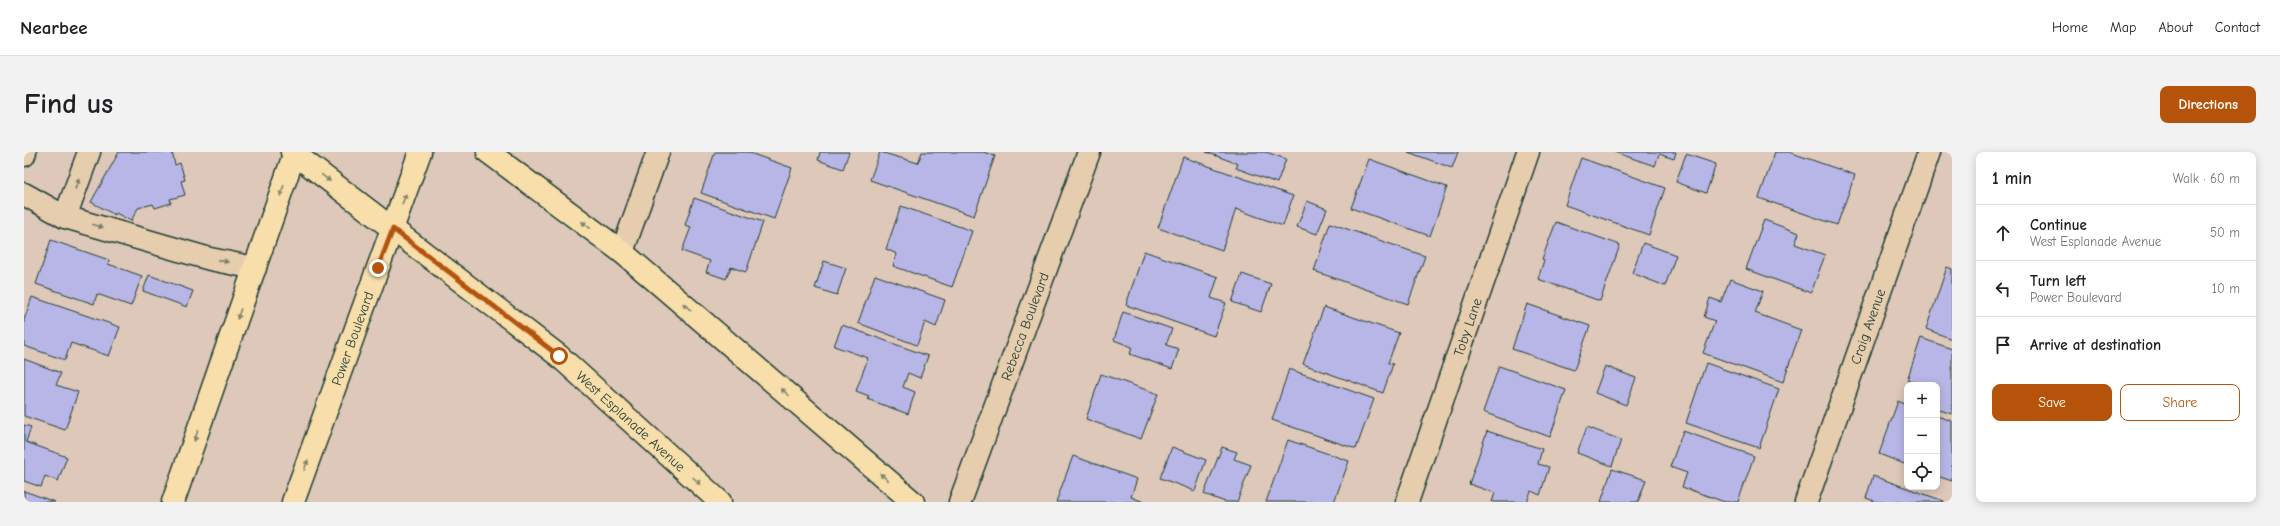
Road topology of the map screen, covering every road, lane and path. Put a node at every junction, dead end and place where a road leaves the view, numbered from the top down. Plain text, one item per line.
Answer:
1 (25, 152) edge
2 (89, 152) edge
3 (295, 152) edge
4 (420, 152) edge
5 (488, 152) edge
6 (658, 152) edge
7 (1089, 152) edge
8 (1528, 152) edge
9 (1929, 152) edge
10 (24, 155) edge
11 (24, 194) edge
12 (65, 217) junction
13 (393, 229) junction
14 (622, 252) junction
15 (255, 268) junction
16 (173, 502) edge
17 (293, 502) edge
18 (720, 502) edge
19 (913, 502) edge
20 (960, 502) edge
21 (1407, 502) edge
22 (1806, 502) edge

1 - 10 street
12 -> 2 street
3 -> 13 main road, West Esplanade Avenue
3 -> 15 main road
13 -> 4 main road, Power Boulevard
14 -> 5 main road
6 - 14 street
7 - 20 street, Rebecca Boulevard
8 - 21 street, Toby Lane
9 - 22 street, Craig Avenue
11 - 12 street
12 -> 15 street
17 -> 13 main road, Power Boulevard
13 -> 18 main road, West Esplanade Avenue
19 -> 14 main road
15 -> 16 main road

